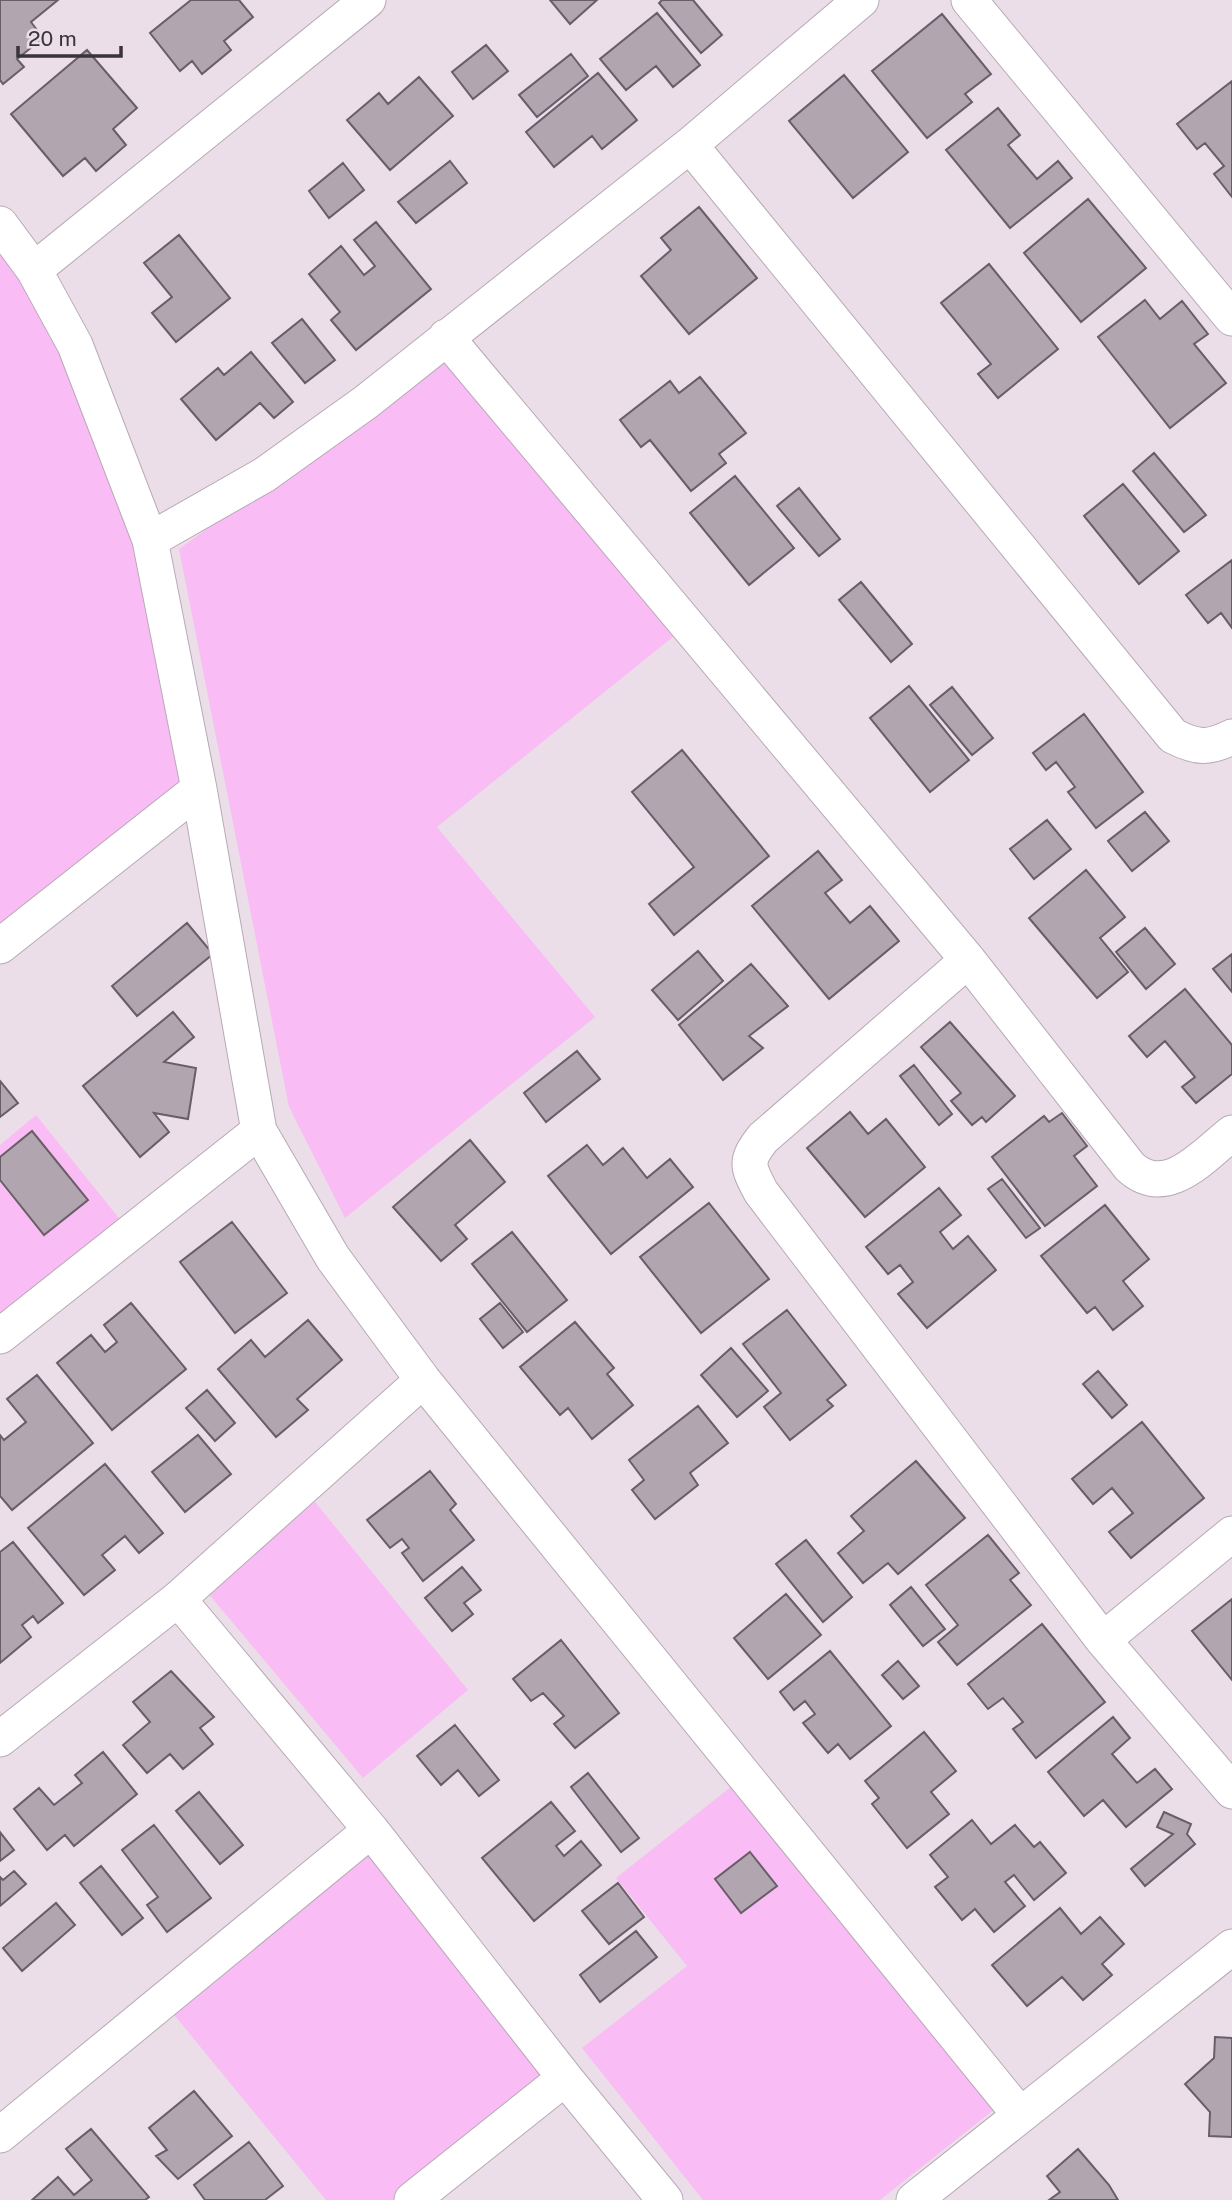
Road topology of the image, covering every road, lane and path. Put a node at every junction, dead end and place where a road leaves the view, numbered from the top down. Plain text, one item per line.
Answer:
1 (368, 0) edge
2 (861, 0) edge
3 (969, 0) edge
4 (690, 145) junction
5 (0, 225) edge
6 (34, 270) junction
7 (1232, 318) edge
8 (446, 337) junction
9 (150, 540) junction
10 (1232, 737) edge
11 (199, 789) junction
12 (0, 946) edge
13 (968, 960) junction
14 (260, 1131) junction
15 (1232, 1133) edge
16 (0, 1336) edge
17 (423, 1380) junction
18 (1232, 1534) edge
19 (178, 1599) junction
20 (1103, 1640) junction
21 (0, 1739) edge
22 (1232, 1791) edge
23 (371, 1830) junction
24 (1232, 1947) edge
25 (565, 2078) junction
26 (1020, 2115) junction
27 (0, 2135) edge
28 (412, 2200) edge
29 (665, 2200) edge
30 (914, 2200) edge

1 - 6 street
2 - 4 street
3 - 7 street
4 - 8 street
4 - 10 street
5 - 6 street
6 - 9 street
8 - 9 street
8 - 13 street
9 - 11 street
11 - 12 street
11 - 14 street
13 - 15 street
13 - 20 street
14 - 16 street
14 - 17 street
17 - 19 street
17 - 26 street
18 - 20 street
19 - 21 street
19 - 23 street
20 - 22 street
23 - 25 street
23 - 27 street
24 - 26 street
25 - 28 street
25 - 29 street
26 - 30 street

